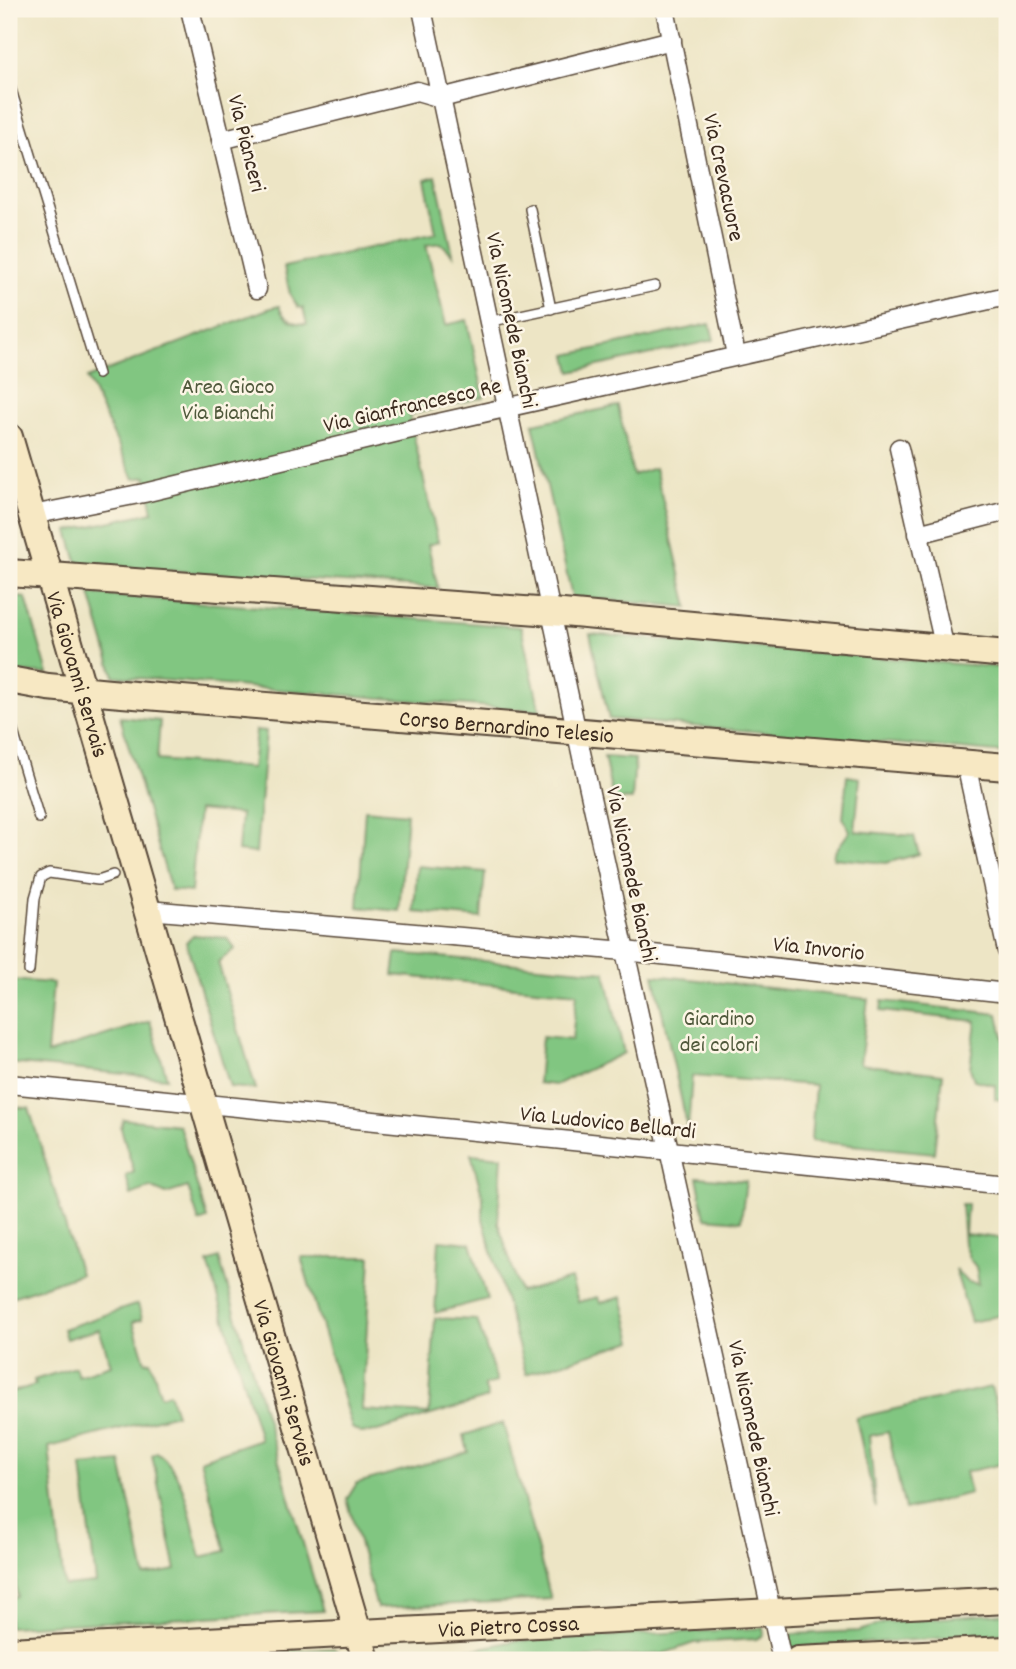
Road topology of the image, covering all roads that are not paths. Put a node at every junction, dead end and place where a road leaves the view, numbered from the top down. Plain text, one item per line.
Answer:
1 (190, 9) edge
2 (422, 9) edge
3 (665, 9) edge
4 (672, 40) junction
5 (9, 83) edge
6 (441, 98) junction
7 (221, 140) junction
8 (530, 209) dead end
9 (655, 286) dead end
10 (257, 289) dead end
11 (1007, 296) edge
12 (551, 309) junction
13 (488, 323) junction
14 (736, 355) junction
15 (98, 374) dead end
16 (507, 408) junction
17 (9, 437) edge
18 (899, 448) dead end
19 (1007, 511) edge
20 (32, 515) junction
21 (918, 534) junction
22 (9, 573) edge
23 (49, 576) junction
24 (552, 612) junction
25 (945, 649) junction
26 (1007, 654) edge
27 (9, 680) edge
28 (82, 690) junction
29 (9, 718) edge
30 (577, 732) junction
31 (966, 764) junction
32 (1007, 767) edge
33 (39, 818) dead end
34 (113, 875) dead end
35 (148, 910) junction
36 (625, 951) junction
37 (1007, 951) edge
38 (29, 971) dead end
39 (1007, 993) edge
40 (9, 1084) edge
41 (205, 1105) junction
42 (671, 1152) junction
43 (1007, 1185) edge
44 (1007, 1600) edge
45 (772, 1614) junction
46 (358, 1634) junction
47 (1007, 1650) edge
48 (9, 1651) edge
49 (366, 1660) edge
50 (782, 1660) edge
51 (798, 1660) edge

1 - 7 street, Via Pianceri
2 - 6 street, Via Nicomede Bianchi
3 - 4 street, Via Crevacuore
4 - 6 street
4 - 14 street, Via Crevacuore
5 - 15 lane
6 - 7 street
6 - 13 street, Via Nicomede Bianchi
7 - 10 street, Via Pianceri
8 - 12 lane
9 - 12 lane
11 - 14 street, Via Gianfrancesco Re
12 - 13 lane
13 - 16 street, Via Nicomede Bianchi
14 - 16 street, Via Gianfrancesco Re
16 - 20 street, Via Gianfrancesco Re
16 - 24 street, Via Nicomede Bianchi
17 - 20 street, Via Giovanni Servais
18 - 21 street
19 - 21 street
20 - 23 street, Via Giovanni Servais
21 - 25 street
22 - 23 street
23 - 24 street
23 - 28 street, Via Giovanni Servais
24 - 25 street
24 - 30 street, Via Nicomede Bianchi
25 - 26 street
27 - 28 street, Corso Bernardino Telesio
28 - 30 street, Corso Bernardino Telesio
28 - 35 street, Via Giovanni Servais
29 - 33 lane
30 - 31 street, Corso Bernardino Telesio
30 - 36 street, Via Nicomede Bianchi
31 - 32 street, Corso Bernardino Telesio
31 - 37 street
34 - 38 lane
35 - 36 street
35 - 41 street, Via Giovanni Servais
36 - 39 street, Via Invorio
36 - 42 street, Via Nicomede Bianchi
40 - 41 street
41 - 42 street, Via Ludovico Bellardi
41 - 46 street, Via Giovanni Servais
42 - 43 street, Via Ludovico Bellardi
42 - 45 street, Via Nicomede Bianchi
44 - 45 street, Via Pietro Cossa
45 - 46 street, Via Pietro Cossa
45 - 50 street, Via Nicomede Bianchi
46 - 48 street, Via Pietro Cossa
46 - 49 street, Via Giovanni Servais
47 - 51 street

